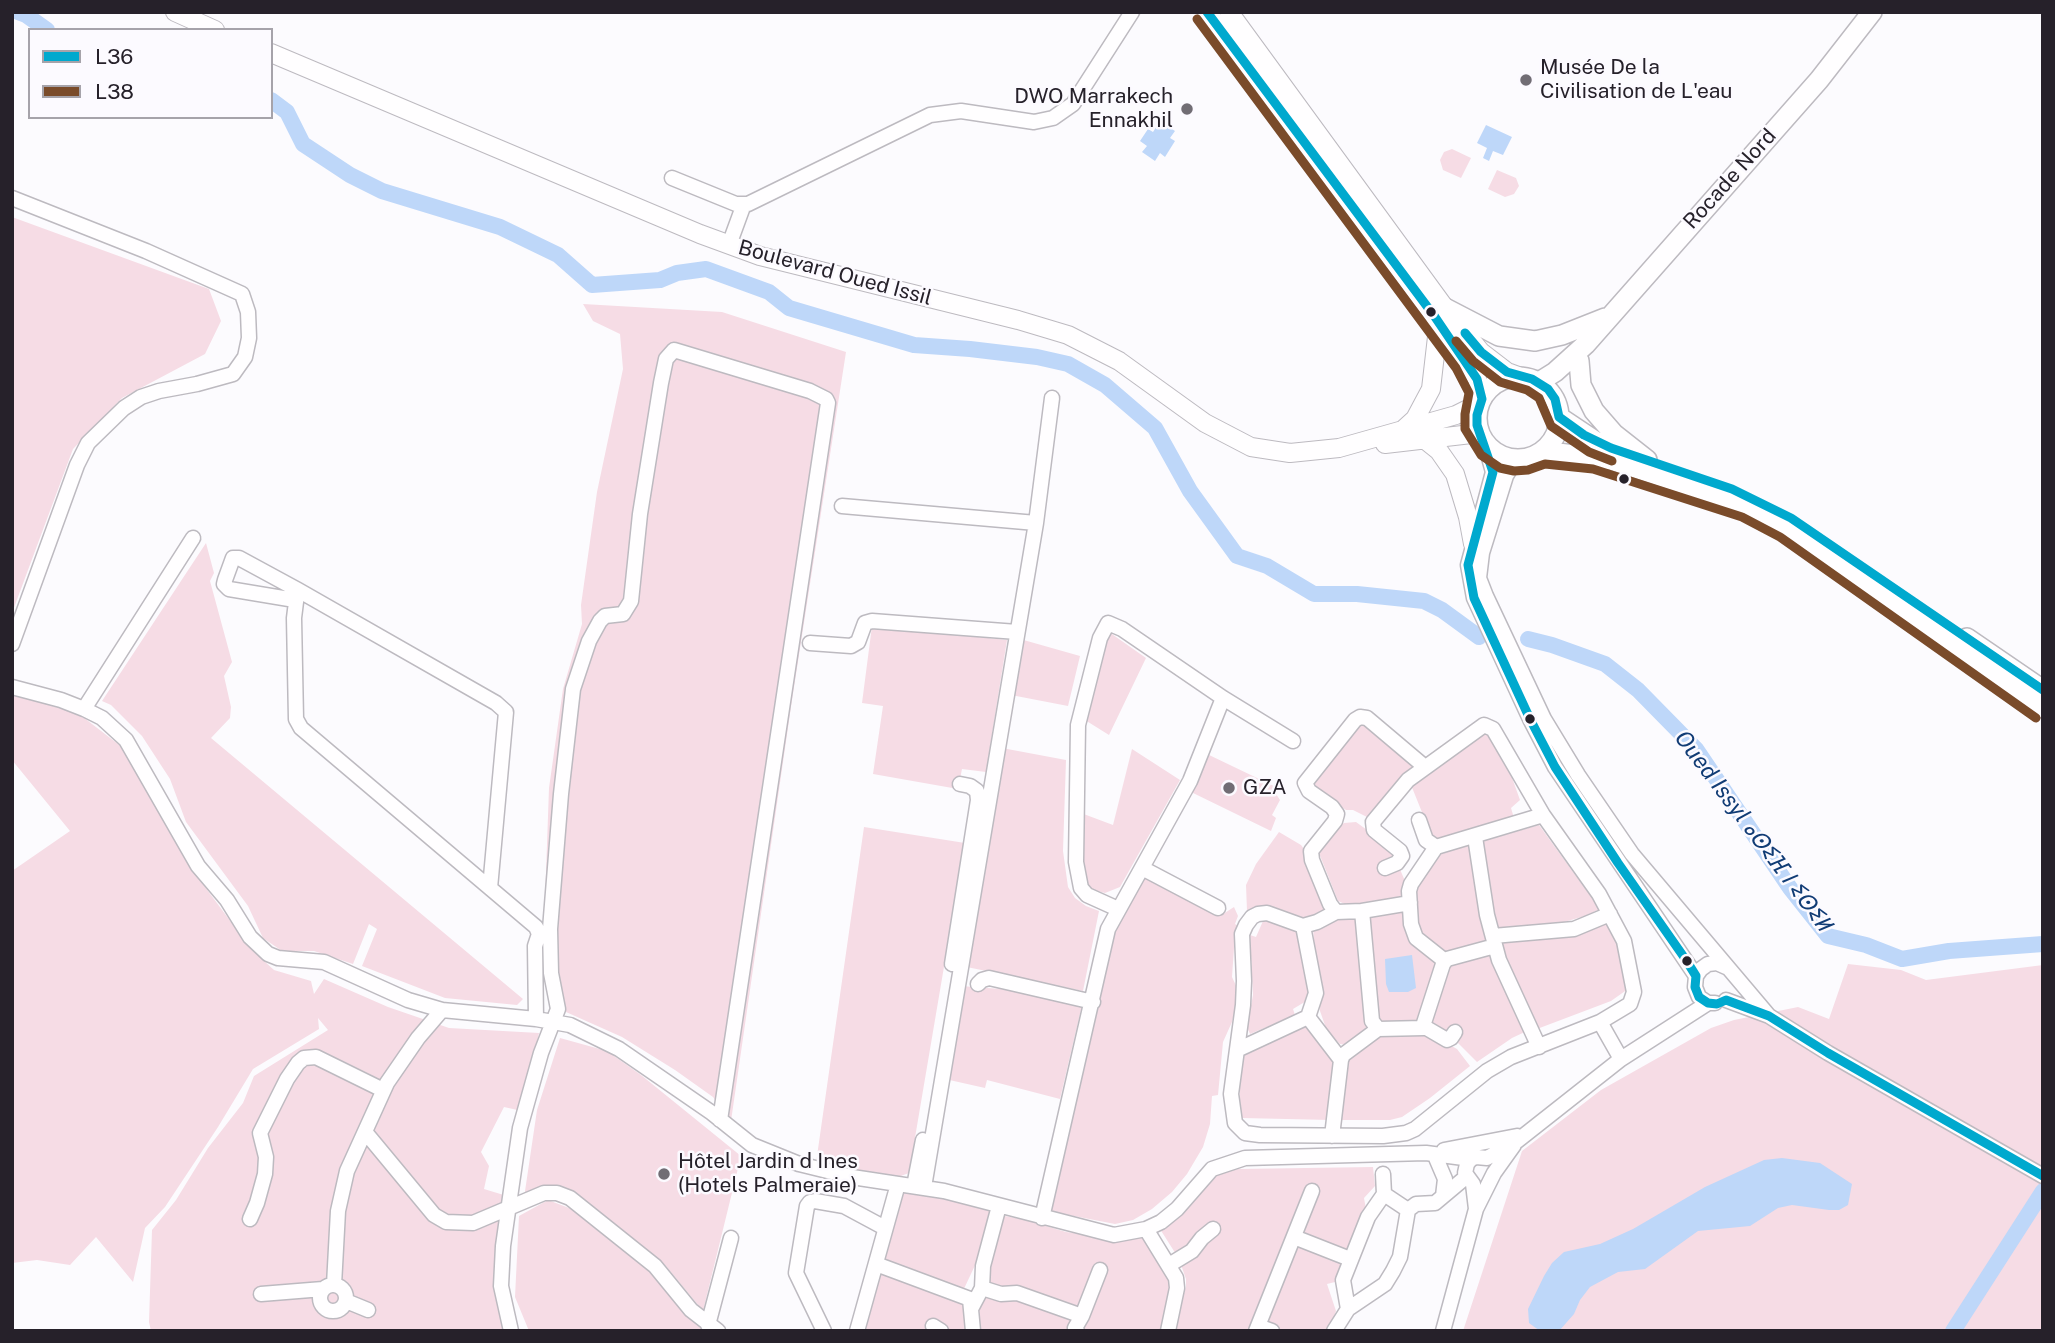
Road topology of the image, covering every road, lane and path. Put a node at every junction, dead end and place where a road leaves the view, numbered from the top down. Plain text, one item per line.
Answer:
1 (175, 12) edge
2 (1132, 12) edge
3 (1207, 12) edge
4 (1229, 12) edge
5 (1872, 12) edge
6 (211, 28) edge
7 (273, 54) edge
8 (672, 178) dead end
9 (12, 198) edge
10 (744, 205) junction
11 (729, 245) junction
12 (1440, 313) junction
13 (1609, 317) junction
14 (1582, 352) junction
15 (1518, 376) junction
16 (1539, 382) junction
17 (1052, 398) dead end
18 (1481, 401) junction
19 (1557, 408) junction
20 (1404, 429) junction
21 (1482, 437) junction
22 (1424, 439) junction
23 (1357, 444) junction
24 (1543, 451) junction
25 (1525, 458) junction
26 (1647, 460) junction
27 (842, 506) dead end
28 (1036, 523) junction
29 (193, 538) dead end
30 (1472, 544) junction
31 (1480, 597) junction
32 (1017, 632) junction
33 (810, 643) dead end
34 (12, 644) edge
35 (12, 687) edge
36 (2043, 690) edge
37 (1223, 698) junction
38 (2043, 708) edge
39 (84, 709) junction
40 (1293, 741) dead end
41 (1425, 767) junction
42 (960, 784) dead end
43 (1543, 815) junction
44 (1419, 820) dead end
45 (1475, 837) junction
46 (1436, 848) junction
47 (1142, 868) junction
48 (1385, 868) dead end
49 (490, 888) junction
50 (1410, 902) junction
51 (1218, 908) dead end
52 (1118, 909) junction
53 (1336, 912) junction
54 (1362, 912) junction
55 (1610, 914) junction
56 (1303, 926) junction
57 (1494, 941) junction
58 (1445, 961) junction
59 (1730, 972) junction
60 (1695, 982) junction
61 (978, 984) dead end
62 (1726, 1000) junction
63 (1093, 1002) junction
64 (1708, 1003) junction
65 (442, 1010) junction
66 (1769, 1016) junction
67 (1308, 1017) junction
68 (536, 1019) junction
69 (554, 1022) junction
70 (1600, 1022) junction
71 (1677, 1024) junction
72 (1424, 1028) junction
73 (1378, 1029) junction
74 (1455, 1032) dead end
75 (1539, 1046) junction
76 (1237, 1050) junction
77 (1622, 1059) junction
78 (1341, 1060) junction
79 (383, 1090) junction
80 (720, 1120) junction
81 (1240, 1130) junction
82 (366, 1133) junction
83 (1332, 1136) junction
84 (1522, 1137) junction
85 (1431, 1156) junction
86 (1245, 1158) junction
87 (1487, 1158) junction
88 (1469, 1172) junction
89 (1383, 1174) dead end
90 (2043, 1176) edge
91 (1492, 1178) junction
92 (898, 1184) junction
93 (919, 1186) junction
94 (1312, 1191) dead end
95 (1384, 1195) junction
96 (1443, 1196) junction
97 (508, 1206) junction
98 (999, 1206) junction
99 (1476, 1209) junction
100 (1408, 1210) junction
101 (1042, 1218) junction
102 (250, 1219) dead end
103 (885, 1227) junction
104 (1213, 1228) dead end
105 (1146, 1229) junction
106 (1294, 1237) junction
107 (731, 1238) dead end
108 (1350, 1259) junction
109 (876, 1264) junction
110 (1169, 1265) junction
111 (983, 1266) junction
112 (1100, 1270) dead end
113 (329, 1287) junction
114 (982, 1288) junction
115 (261, 1294) dead end
116 (346, 1301) junction
117 (971, 1303) junction
118 (1348, 1309) junction
119 (368, 1310) dead end
120 (1076, 1326) edge
121 (713, 1328) edge
122 (856, 1329) edge
123 (1262, 1329) edge
124 (511, 1331) edge
125 (824, 1331) edge
126 (973, 1331) edge
127 (1168, 1331) edge
128 (1335, 1331) edge
129 (1443, 1331) edge

1 - 6 main road
2 - 10 street
3 - 12 main road
4 - 12 main road
5 - 13 highway, Rocade Nord
7 - 11 main road, Boulevard Oued Issil
8 - 10 street
9 - 34 street
10 - 11 street
11 - 23 main road, Boulevard Oued Issil
12 - 13 highway
12 - 15 main road
12 - 18 main road
12 - 20 main road
13 - 14 highway, Rocade Nord
14 - 16 highway
14 - 19 highway
14 - 26 highway
15 - 16 highway
15 - 18 highway
16 - 19 highway
17 - 28 street
18 - 20 main road, Boulevard Oued Issil
18 - 21 highway
19 - 24 highway
19 - 26 highway
20 - 23 main road, Boulevard Oued Issil
21 - 22 main road, Boulevard Oued Issil
21 - 25 highway
21 - 30 street
22 - 23 main road, Boulevard Oued Issil
22 - 30 main road
24 - 25 highway
24 - 38 highway
25 - 31 street
26 - 36 highway
27 - 28 street
28 - 32 street
29 - 39 street
30 - 31 street
31 - 59 street
31 - 60 street
32 - 33 street
32 - 93 street
35 - 39 street
37 - 40 street
37 - 47 street
37 - 52 street
39 - 65 street
41 - 43 street
41 - 48 street
41 - 53 street
42 - 93 street
43 - 45 street
43 - 55 street
44 - 46 street
45 - 46 street
45 - 57 street
46 - 50 street
47 - 51 street
47 - 52 street
49 - 49 street
49 - 68 street
50 - 54 street
50 - 58 street
52 - 63 street
53 - 54 street
53 - 56 street
54 - 73 street
55 - 57 street
55 - 70 street
56 - 67 street
56 - 76 street
57 - 58 street
57 - 75 street
58 - 72 street
59 - 60 street
59 - 62 street
59 - 66 street
60 - 64 street
60 - 71 street
61 - 63 street
62 - 64 street
62 - 66 street
63 - 101 street
64 - 71 street
65 - 68 street
65 - 79 street
66 - 90 street
67 - 76 street
67 - 78 street
68 - 69 street
69 - 80 street
69 - 80 street
69 - 97 street
70 - 75 street
70 - 77 street
71 - 77 street
72 - 73 street
72 - 74 street
73 - 78 street
75 - 83 street
76 - 81 street
77 - 84 street
78 - 83 street
79 - 82 street
79 - 102 street
80 - 92 street
81 - 83 street
81 - 86 street
82 - 97 street
82 - 113 street
84 - 85 street
84 - 87 street
84 - 91 street
85 - 86 street
85 - 88 street
85 - 96 street
86 - 105 street
87 - 88 street
87 - 91 street
88 - 91 street
88 - 96 street
88 - 99 street
89 - 95 street
91 - 99 street
92 - 93 street
92 - 103 street
93 - 98 street
94 - 106 street
95 - 100 street
95 - 108 street
96 - 100 street
97 - 121 street
97 - 124 street
98 - 101 street
98 - 111 street
99 - 129 street
100 - 118 street
101 - 105 street
103 - 109 street
103 - 125 street
104 - 110 street
105 - 110 street
106 - 108 street
106 - 123 street
107 - 121 street
108 - 118 street
109 - 117 street
109 - 122 street
110 - 127 street
111 - 114 street
111 - 117 street
112 - 120 street
113 - 115 street
113 - 116 street
113 - 116 street
114 - 117 street
114 - 120 street
116 - 119 street
117 - 126 street
118 - 128 street

